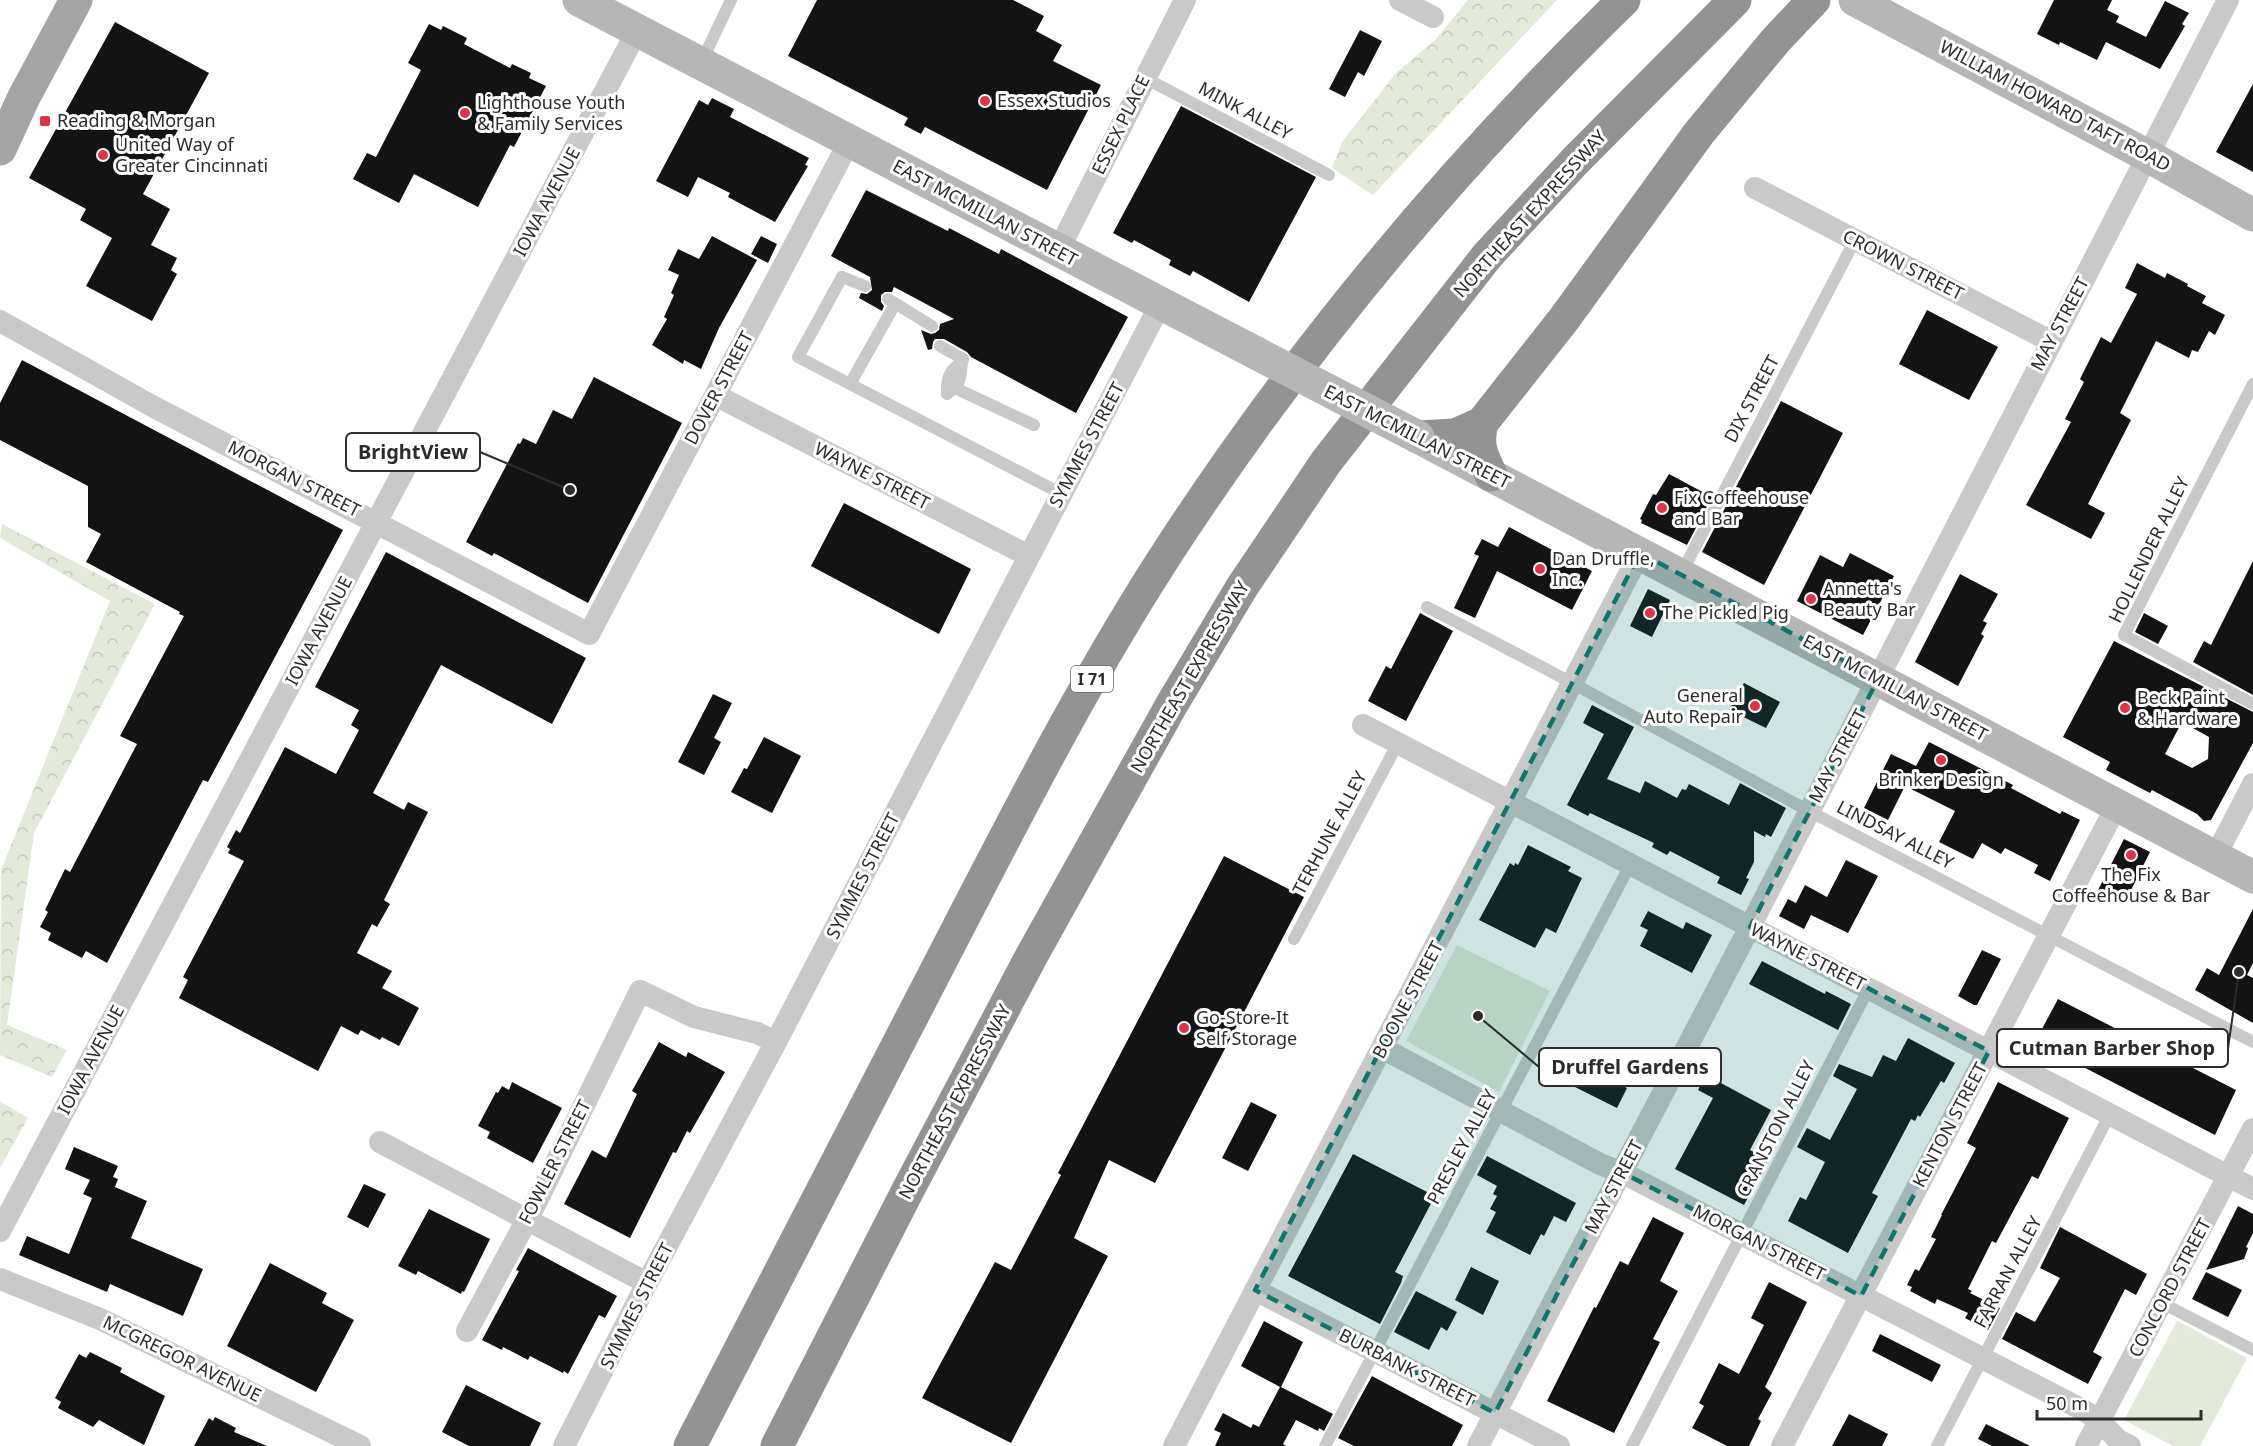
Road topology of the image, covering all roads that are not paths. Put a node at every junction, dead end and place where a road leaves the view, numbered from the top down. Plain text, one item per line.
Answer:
1 (76, 0) edge
2 (579, 0) edge
3 (731, 0) edge
4 (1185, 0) edge
5 (1400, 0) edge
6 (1624, 0) edge
7 (1735, 0) edge
8 (1814, 0) edge
9 (1855, 0) edge
10 (2227, 0) edge
11 (1433, 17) dead end
12 (637, 31) junction
13 (701, 64) junction
14 (1144, 78) junction
15 (849, 142) junction
16 (0, 149) edge
17 (2148, 156) junction
18 (1329, 175) dead end
19 (1755, 188) dead end
20 (2253, 215) edge
21 (1855, 240) junction
22 (1058, 251) junction
23 (865, 286) dead end
24 (1160, 305) junction
25 (0, 321) edge
26 (932, 326) dead end
27 (2050, 341) junction
28 (940, 346) dead end
29 (850, 384) junction
30 (2253, 384) edge
31 (715, 395) junction
32 (1482, 423) junction
33 (1034, 425) dead end
34 (1418, 437) junction
35 (1491, 475) junction
36 (1062, 494) junction
37 (377, 522) junction
38 (1640, 553) junction
39 (1029, 556) junction
40 (1681, 574) junction
41 (1426, 607) dead end
42 (589, 634) joint
43 (1878, 679) junction
44 (1572, 683) junction
45 (2253, 704) edge
46 (1363, 725) dead end
47 (1398, 743) junction
48 (2253, 784) edge
49 (1510, 802) junction
50 (2117, 805) junction
51 (1809, 811) junction
52 (2214, 856) junction
53 (1630, 865) junction
54 (2253, 877) edge
55 (1750, 927) junction
56 (2049, 935) junction
57 (1294, 939) dead end
58 (1869, 988) junction
59 (776, 1042) junction
60 (2253, 1042) edge
61 (1382, 1048) junction
62 (1989, 1051) junction
63 (1501, 1112) junction
64 (2110, 1114) junction
65 (2253, 1129) edge
66 (380, 1142) dead end
67 (1621, 1172) junction
68 (2229, 1176) junction
69 (2253, 1189) edge
70 (526, 1220) junction
71 (0, 1231) edge
72 (1742, 1235) junction
73 (0, 1279) edge
74 (647, 1283) junction
75 (1255, 1290) junction
76 (1860, 1296) junction
77 (2162, 1304) junction
78 (467, 1331) dead end
79 (2253, 1350) edge
80 (1375, 1351) junction
81 (1982, 1359) junction
82 (1495, 1413) junction
83 (2099, 1420) junction
84 (360, 1446) edge
85 (564, 1446) edge
86 (690, 1446) edge
87 (777, 1446) edge
88 (1174, 1446) edge
89 (1325, 1446) edge
90 (1478, 1446) edge
91 (1559, 1446) edge
92 (1632, 1446) edge
93 (1782, 1446) edge
94 (1937, 1446) edge
95 (2086, 1446) edge
96 (2130, 1446) edge

1 - 16 main road
2 - 12 main road, EAST MCMILLAN STREET
3 - 13 lane
4 - 14 street, ESSEX PLACE
5 - 11 street
6 - 86 highway, I 71
7 - 87 highway, NORTHEAST EXPRESSWAY
8 - 32 highway
9 - 17 main road, WILLIAM HOWARD TAFT ROAD
10 - 17 street, MAY STREET
12 - 13 main road, EAST MCMILLAN STREET
12 - 37 street, IOWA AVENUE
13 - 15 main road, EAST MCMILLAN STREET
14 - 18 lane, MINK ALLEY
14 - 22 street, ESSEX PLACE
15 - 22 main road, EAST MCMILLAN STREET
15 - 31 street, DOVER STREET
17 - 20 main road, WILLIAM HOWARD TAFT ROAD
17 - 27 street, MAY STREET
19 - 21 street, CROWN STREET
21 - 27 street, CROWN STREET
21 - 40 lane, DIX STREET
22 - 24 main road, EAST MCMILLAN STREET
23 - 29 lane
24 - 34 main road, EAST MCMILLAN STREET, bridge
24 - 36 street, SYMMES STREET
25 - 37 street, MORGAN STREET
26 - 29 lane
27 - 43 street, MAY STREET
28 - 33 lane
29 - 36 lane
30 - 45 lane, HOLLENDER ALLEY
31 - 39 street, WAYNE STREET
31 - 42 street, DOVER STREET
32 - 34 highway
32 - 35 highway
34 - 35 main road, EAST MCMILLAN STREET
35 - 38 main road, EAST MCMILLAN STREET
36 - 39 street, SYMMES STREET
37 - 42 street, MORGAN STREET
37 - 71 street, IOWA AVENUE
38 - 40 main road, EAST MCMILLAN STREET
38 - 44 street, BOONE STREET
39 - 59 street, SYMMES STREET
40 - 43 main road, EAST MCMILLAN STREET
41 - 44 lane, LINDSAY ALLEY
43 - 50 main road, EAST MCMILLAN STREET
43 - 51 street, MAY STREET
44 - 49 street, BOONE STREET
44 - 51 lane, LINDSAY ALLEY
46 - 47 street, WAYNE STREET
47 - 49 street, WAYNE STREET
47 - 57 lane, TERHUNE ALLEY
48 - 52 street
49 - 53 street, WAYNE STREET
49 - 61 street, BOONE STREET
50 - 52 main road, EAST MCMILLAN STREET
50 - 56 street, KENTON STREET
51 - 55 street, MAY STREET
51 - 56 lane, LINDSAY ALLEY
52 - 54 main road, EAST MCMILLAN STREET
53 - 55 street, WAYNE STREET
53 - 63 lane, PRESLEY ALLEY
55 - 58 street, WAYNE STREET
55 - 67 street, MAY STREET
56 - 60 lane, LINDSAY ALLEY
56 - 62 street, KENTON STREET
58 - 62 street, WAYNE STREET
58 - 72 lane, CRANSTON ALLEY
59 - 70 street, FOWLER STREET
59 - 74 street, SYMMES STREET
61 - 63 street, MORGAN STREET
61 - 75 street, BOONE STREET
62 - 64 street, WAYNE STREET
62 - 76 street, KENTON STREET
63 - 67 street, MORGAN STREET
63 - 80 lane, PRESLEY ALLEY
64 - 68 street, WAYNE STREET
64 - 81 lane, FARRAN ALLEY
65 - 68 street, CONCORD STREET
66 - 70 street
67 - 72 street, MORGAN STREET
67 - 82 street, MAY STREET
68 - 69 street, WAYNE STREET
68 - 77 street, CONCORD STREET
70 - 74 street
70 - 78 street, FOWLER STREET
72 - 76 street, MORGAN STREET
72 - 92 lane, CRANSTON ALLEY
73 - 84 street, MCGREGOR AVENUE
74 - 85 street, SYMMES STREET
75 - 80 street, BURBANK STREET
75 - 88 street, BOONE STREET
76 - 81 street, MORGAN STREET
76 - 93 street, KENTON STREET
77 - 79 lane
77 - 83 street, CONCORD STREET
80 - 82 street, BURBANK STREET
80 - 89 lane, PRESLEY ALLEY
81 - 83 street, MORGAN STREET
81 - 94 lane, FARRAN ALLEY
82 - 90 street, MAY STREET
82 - 91 street, BURBANK STREET
83 - 95 street, CONCORD STREET
83 - 96 street, MORGAN STREET

